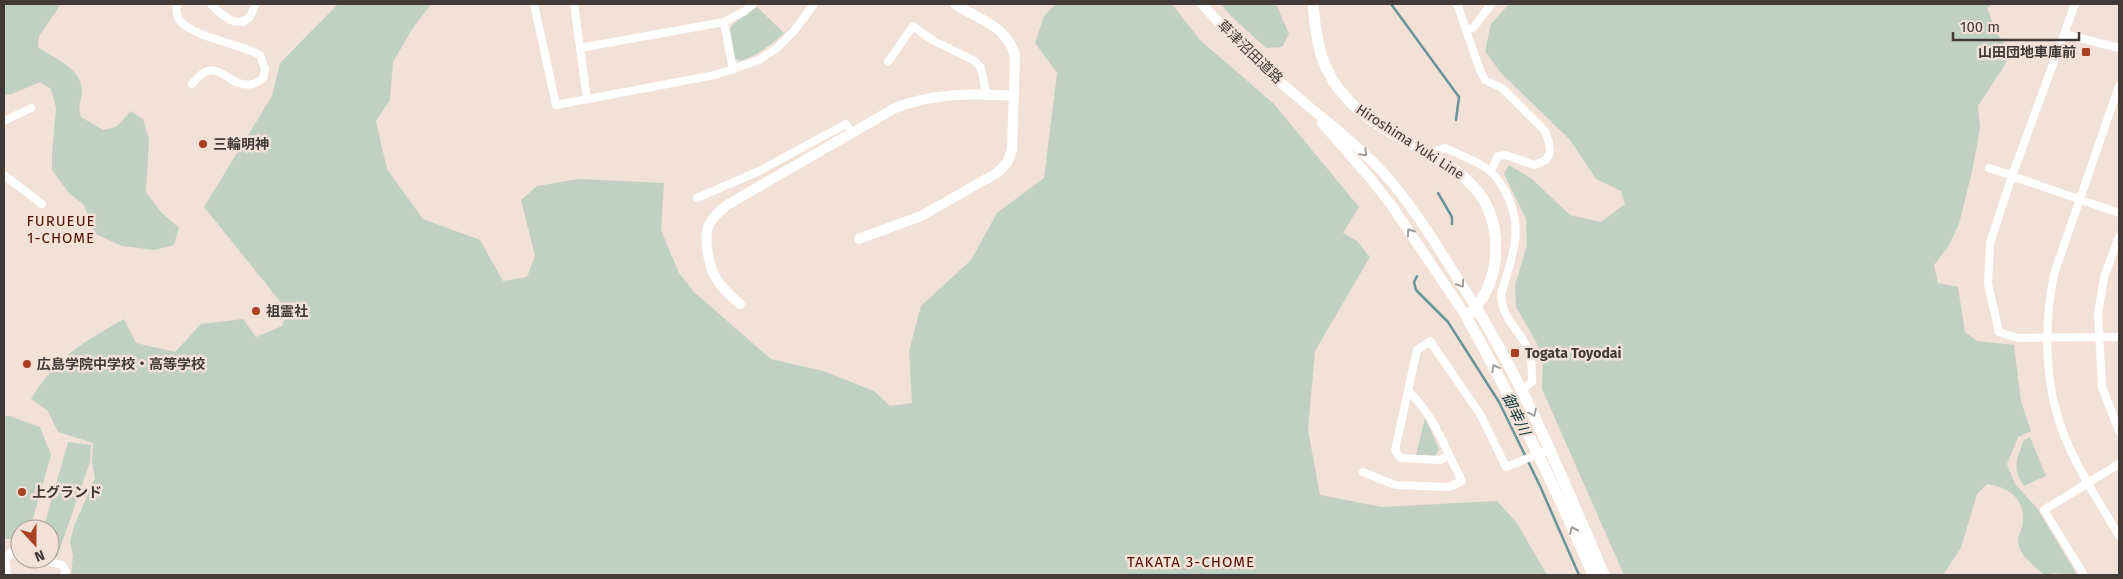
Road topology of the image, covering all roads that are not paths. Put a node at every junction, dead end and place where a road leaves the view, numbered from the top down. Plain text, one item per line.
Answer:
1 (177, 4) edge
2 (211, 4) edge
3 (255, 4) edge
4 (534, 4) edge
5 (574, 4) edge
6 (753, 4) edge
7 (814, 4) edge
8 (954, 4) edge
9 (1202, 4) edge
10 (1313, 4) edge
11 (1457, 4) edge
12 (1491, 4) edge
13 (2075, 4) edge
14 (724, 22) junction
15 (1466, 31) junction
16 (2064, 34) junction
17 (580, 48) junction
18 (2119, 48) edge
19 (888, 62) dead end
20 (733, 70) junction
21 (192, 84) dead end
22 (2119, 86) edge
23 (985, 95) junction
24 (1014, 96) junction
25 (587, 99) junction
26 (1300, 100) junction
27 (31, 108) dead end
28 (4, 121) edge
29 (852, 133) junction
30 (1434, 156) junction
31 (1989, 168) dead end
32 (1490, 171) junction
33 (4, 176) edge
34 (2012, 176) junction
35 (697, 198) dead end
36 (2079, 198) junction
37 (42, 204) dead end
38 (2119, 213) edge
39 (2119, 236) edge
40 (859, 239) dead end
41 (740, 304) dead end
42 (1477, 309) junction
43 (1466, 316) junction
44 (2098, 337) junction
45 (2119, 337) edge
46 (2048, 339) junction
47 (1522, 390) junction
48 (1408, 391) junction
49 (2119, 431) edge
50 (1551, 449) junction
51 (1539, 454) junction
52 (1449, 456) junction
53 (2119, 464) edge
54 (1363, 472) dead end
55 (2088, 483) junction
56 (2119, 536) edge
57 (10, 553) edge
58 (60, 565) edge
59 (7, 575) edge
60 (64, 575) edge
61 (1593, 575) edge
62 (1604, 575) edge
63 (2084, 575) edge

1 - 21 street
2 - 3 street
4 - 25 street
5 - 17 street
6 - 14 street
7 - 20 street
8 - 24 street
9 - 26 street, 草津沼田道路
10 - 30 main road, Hiroshima Yuki Line
11 - 15 street
12 - 15 street
13 - 16 street
14 - 17 street
14 - 20 street
15 - 32 street
16 - 18 street
16 - 34 street
17 - 25 street
19 - 23 street
20 - 25 street
22 - 36 street
23 - 24 street
23 - 29 street
24 - 40 street
26 -> 42 street
43 -> 26 street
27 - 28 street
29 - 35 street
29 - 41 street
30 - 32 street
30 - 42 main road, Hiroshima Yuki Line
31 - 34 street
32 - 47 street
33 - 37 street
34 - 36 street
34 - 46 street
36 - 38 street
36 - 46 street
39 - 44 street
42 - 43 main road
42 - 47 main road
51 -> 43 main road
44 - 45 street
44 - 46 street
44 - 49 street
46 - 55 street
47 -> 50 main road
48 - 51 street
48 - 52 street
48 - 52 street
50 - 51 street
50 - 62 main road
61 -> 51 main road
52 - 54 street
53 - 55 street
55 - 56 street
55 - 63 street
57 - 59 street
58 - 60 street

